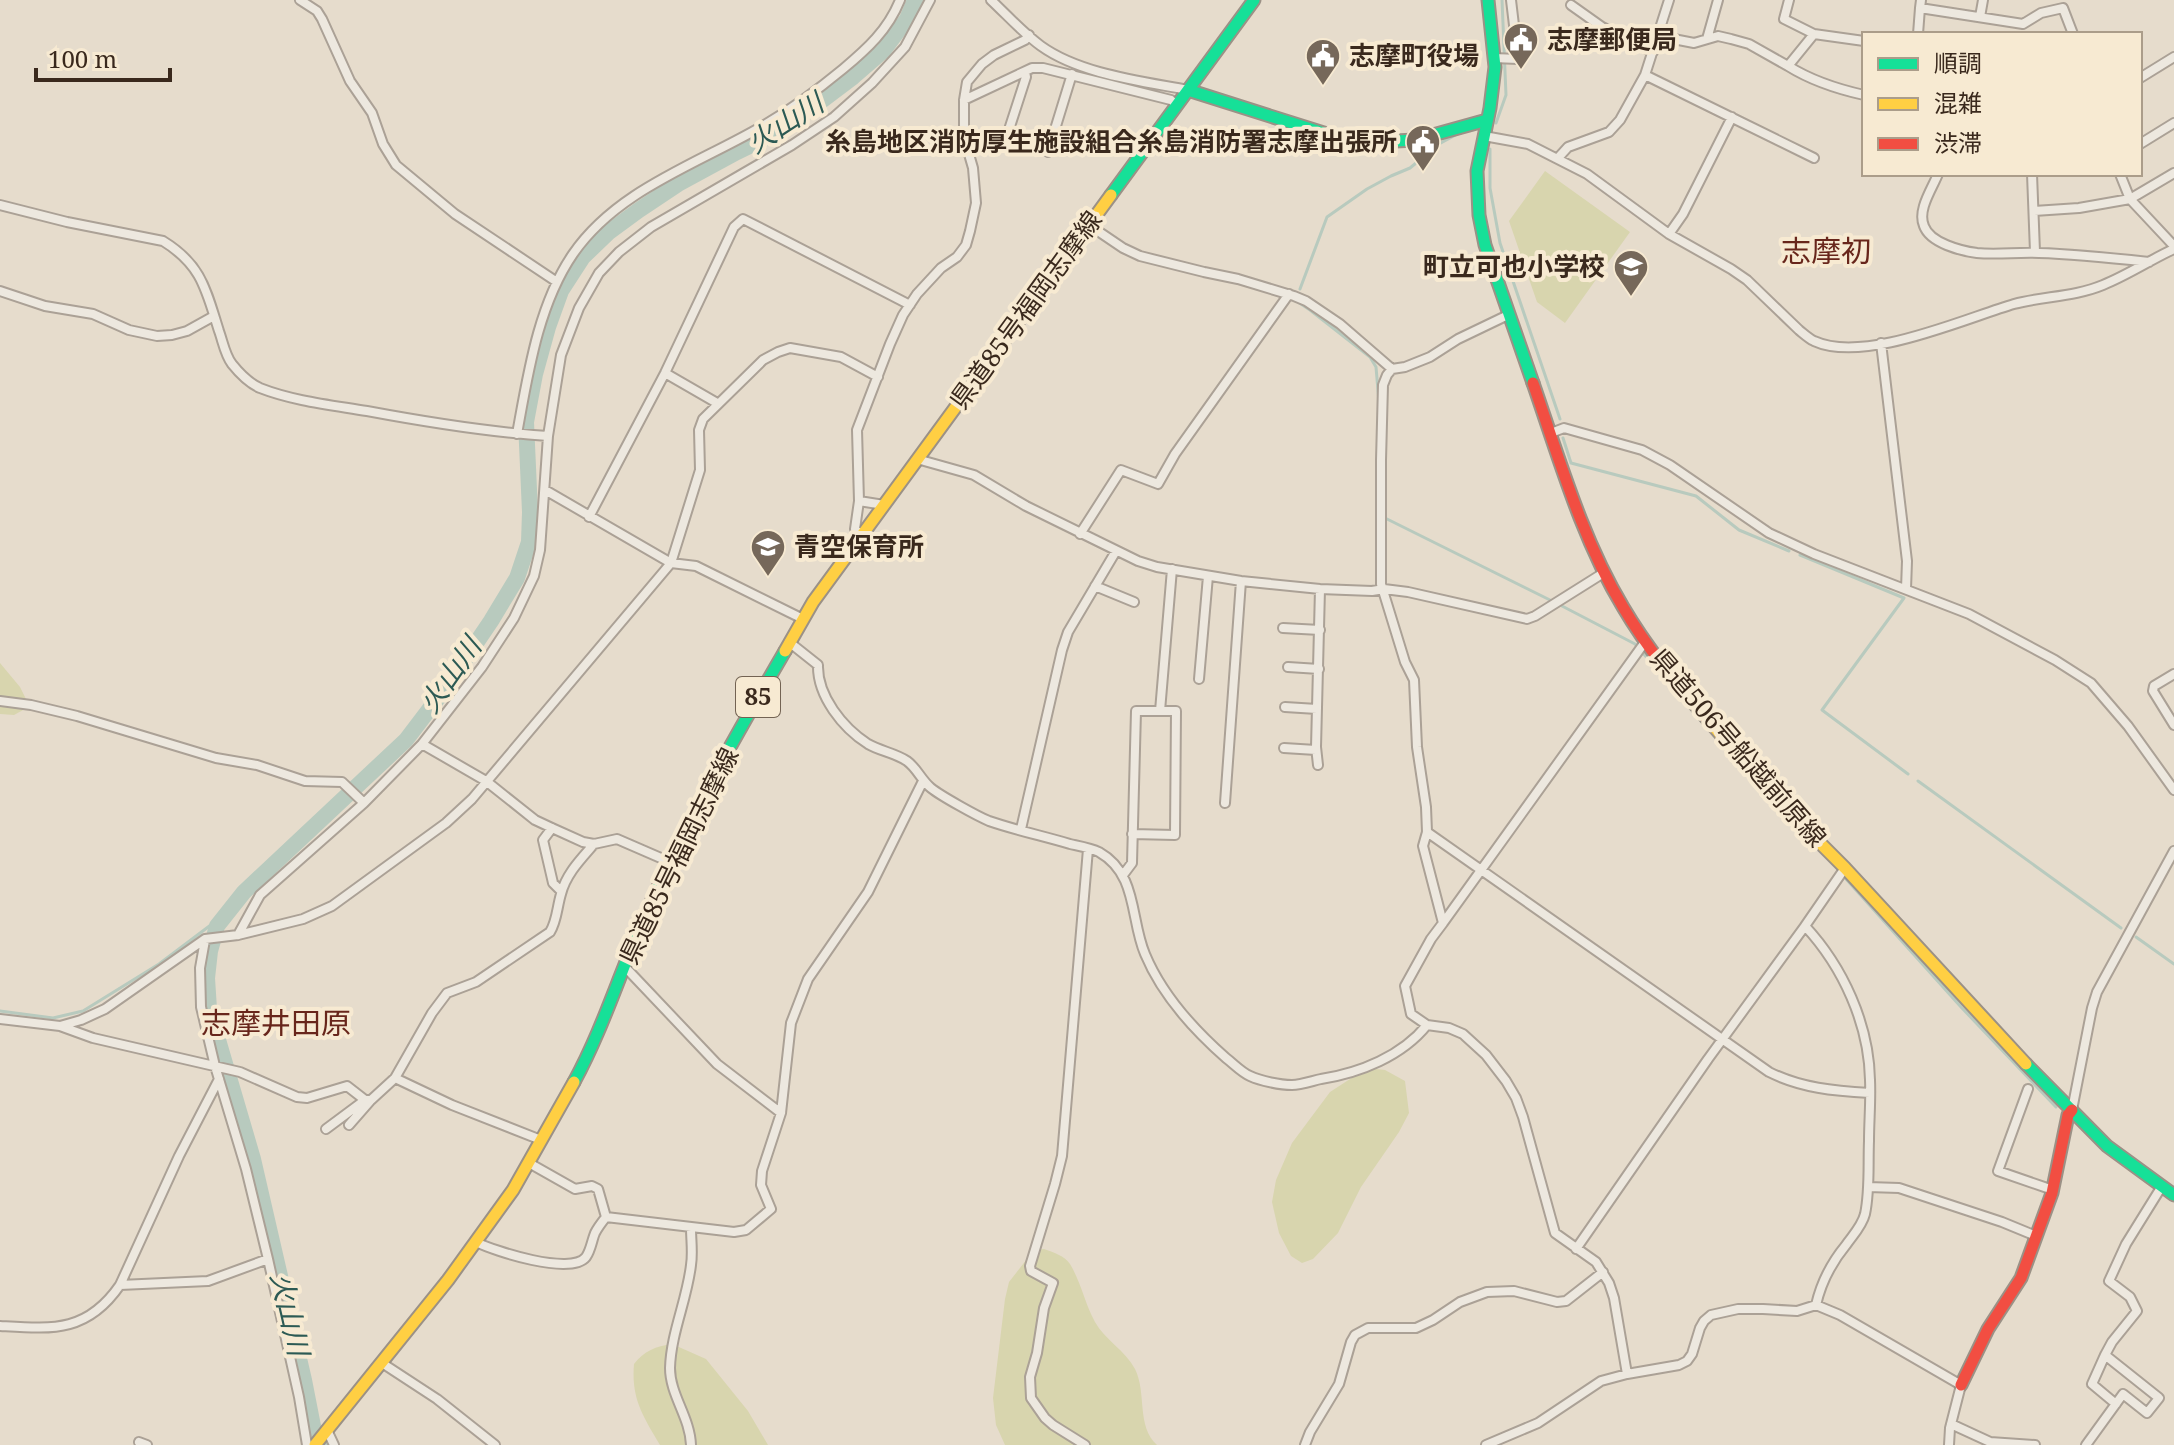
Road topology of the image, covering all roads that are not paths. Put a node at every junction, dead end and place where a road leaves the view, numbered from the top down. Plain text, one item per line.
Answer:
1 (300, 0) edge
2 (900, 0) edge
3 (930, 0) edge
4 (991, 0) edge
5 (1254, 0) edge
6 (1488, 0) edge
7 (1511, 0) edge
8 (1669, 0) edge
9 (1718, 0) edge
10 (1789, 0) edge
11 (1983, 0) edge
12 (1920, 4) edge
13 (1571, 5) dead end
14 (1980, 17) junction
15 (1918, 32) edge
16 (2072, 32) edge
17 (1814, 34) junction
18 (1029, 35) junction
19 (1658, 36) junction
20 (1707, 39) junction
21 (1862, 41) edge
22 (1653, 52) junction
23 (2174, 57) edge
24 (1494, 58) junction
25 (1788, 66) junction
26 (1025, 72) junction
27 (1072, 74) junction
28 (1645, 75) junction
29 (2142, 77) edge
30 (1188, 90) junction
31 (1862, 95) edge
32 (964, 100) junction
33 (1176, 104) junction
34 (1732, 117) junction
35 (1487, 120) junction
36 (2174, 123) edge
37 (1484, 136) junction
38 (2142, 143) edge
39 (967, 148) junction
40 (1048, 152) dead end
41 (1558, 158) junction
42 (1814, 158) dead end
43 (2174, 173) edge
44 (1937, 176) edge
45 (2032, 176) edge
46 (2121, 176) edge
47 (2130, 199) junction
48 (0, 205) edge
49 (2034, 211) junction
50 (1089, 225) junction
51 (1669, 234) junction
52 (2174, 247) edge
53 (2035, 252) junction
54 (2150, 262) junction
55 (557, 282) junction
56 (0, 291) edge
57 (1289, 294) junction
58 (910, 305) junction
59 (1508, 315) junction
60 (214, 316) junction
61 (1881, 343) junction
62 (1392, 369) junction
63 (665, 373) junction
64 (878, 377) junction
65 (717, 403) junction
66 (1551, 433) junction
67 (519, 434) junction
68 (548, 436) junction
69 (917, 459) junction
70 (545, 490) junction
71 (859, 501) junction
72 (884, 505) junction
73 (589, 517) junction
74 (862, 534) junction
75 (1080, 534) junction
76 (1116, 551) junction
77 (671, 563) junction
78 (1172, 569) junction
79 (1605, 572) junction
80 (1208, 576) junction
81 (1241, 581) junction
82 (1095, 586) junction
83 (1320, 589) junction
84 (1384, 589) junction
85 (1906, 589) junction
86 (1134, 602) dead end
87 (803, 619) junction
88 (1283, 628) dead end
89 (1320, 630) junction
90 (789, 642) junction
91 (1645, 642) junction
92 (1288, 667) dead end
93 (1319, 669) junction
94 (2174, 674) edge
95 (1199, 679) dead end
96 (0, 701) edge
97 (1285, 707) dead end
98 (1317, 709) junction
99 (1160, 711) junction
100 (2174, 725) edge
101 (422, 744) junction
102 (1284, 748) dead end
103 (1316, 750) junction
104 (1318, 765) dead end
105 (486, 781) junction
106 (923, 781) junction
107 (2174, 790) edge
108 (362, 801) junction
109 (1225, 803) dead end
110 (552, 828) junction
111 (1021, 829) junction
112 (1427, 832) junction
113 (1132, 834) junction
114 (594, 844) junction
115 (1088, 849) junction
116 (2174, 851) edge
117 (670, 862) junction
118 (1845, 868) junction
119 (1482, 870) junction
120 (1123, 875) junction
121 (561, 891) junction
122 (1443, 923) junction
123 (1805, 926) junction
124 (238, 935) junction
125 (205, 939) junction
126 (625, 967) junction
127 (0, 1019) edge
128 (1427, 1025) junction
129 (60, 1026) junction
130 (1722, 1039) junction
131 (215, 1066) junction
132 (219, 1078) junction
133 (395, 1078) junction
134 (2028, 1089) dead end
135 (1870, 1093) junction
136 (368, 1100) junction
137 (2072, 1110) junction
138 (781, 1113) junction
139 (349, 1125) dead end
140 (326, 1129) dead end
141 (541, 1140) junction
142 (529, 1163) junction
143 (2162, 1186) junction
144 (1868, 1187) junction
145 (2053, 1190) junction
146 (2174, 1195) edge
147 (606, 1217) junction
148 (691, 1228) junction
149 (2036, 1236) junction
150 (476, 1242) junction
151 (1576, 1249) junction
152 (268, 1259) junction
153 (1603, 1272) junction
154 (120, 1285) junction
155 (1816, 1305) junction
156 (0, 1326) edge
157 (2105, 1355) junction
158 (382, 1363) junction
159 (1627, 1374) junction
160 (1961, 1385) junction
161 (2116, 1404) junction
162 (1951, 1424) junction
163 (327, 1430) junction
164 (307, 1445) edge
165 (315, 1445) edge
166 (334, 1445) edge
167 (495, 1445) edge
168 (691, 1445) edge
169 (1085, 1445) edge
170 (1305, 1445) edge
171 (1486, 1445) edge
172 (1949, 1445) edge
173 (2035, 1445) edge
174 (2086, 1445) edge

1 - 55 street
2 - 55 street
3 - 68 street
4 - 18 street
5 - 30 main road, 県道85号福岡志摩線 / 85
6 - 24 main road, 県道506号船越前原線
7 - 24 street
8 - 19 street
9 - 20 street
10 - 17 street
11 - 14 street
12 - 14 street
12 - 15 street
13 - 22 street
14 - 16 street
17 - 21 street
17 - 25 street
18 - 30 street
18 - 32 street
19 - 20 street
19 - 22 street
20 - 25 street
22 - 28 street
23 - 29 street
24 - 35 main road, 県道506号船越前原線
25 - 31 street
26 - 27 street
26 - 32 street
26 - 39 street
27 - 33 street
27 - 40 street
28 - 34 street
28 - 41 street
30 - 33 main road, 県道85号福岡志摩線 / 85
30 - 35 main road
32 - 39 street
33 - 50 main road, 県道85号福岡志摩線 / 85
34 - 42 street
34 - 51 street
35 - 37 main road, 県道506号船越前原線
36 - 38 street
37 - 41 street
37 - 59 main road, 県道506号船越前原線
39 - 58 street
41 - 51 street
43 - 47 street
44 - 53 street
45 - 49 street
46 - 47 street
47 - 49 street
47 - 52 street
48 - 60 street
49 - 53 street
50 - 57 street
50 - 69 main road, 県道85号福岡志摩線 / 85
51 - 61 street
52 - 54 street
53 - 54 street
54 - 61 street
55 - 67 street
56 - 60 street
57 - 62 street
57 - 75 street
58 - 63 street
58 - 64 street
59 - 62 street
59 - 66 main road, 県道506号船越前原線
60 - 67 street
61 - 85 street
62 - 84 street
63 - 65 street
63 - 73 street
64 - 65 street
64 - 71 street
65 - 77 street
66 - 79 main road, 県道506号船越前原線
66 - 85 street
67 - 68 street
68 - 70 street
69 - 72 main road, 県道85号福岡志摩線 / 85
69 - 75 street
70 - 73 street
70 - 101 street
71 - 72 street
71 - 74 street
72 - 74 main road, 県道85号福岡志摩線 / 85
73 - 77 street
74 - 87 main road, 県道85号福岡志摩線 / 85
75 - 76 street
76 - 78 street
76 - 82 street
77 - 87 street
77 - 105 street
78 - 80 street
78 - 99 street
79 - 84 street
79 - 91 main road, 県道506号船越前原線
80 - 81 street
80 - 95 street
81 - 83 street
81 - 109 street
82 - 86 street
82 - 111 street
83 - 84 street
83 - 89 street
84 - 112 street
85 - 107 street
87 - 90 main road, 県道85号福岡志摩線 / 85
88 - 89 street
89 - 93 street
90 - 106 street
90 - 117 main road, 県道85号福岡志摩線 / 85
91 - 118 main road, 県道506号船越前原線
91 - 119 street
92 - 93 street
93 - 98 street
94 - 100 street
96 - 108 street
97 - 98 street
98 - 103 street
99 - 113 street
99 - 113 street
101 - 105 street
101 - 108 street
102 - 103 street
103 - 104 street
105 - 110 street
105 - 124 street
106 - 111 street
106 - 138 street
108 - 124 street
110 - 114 street
110 - 121 street
111 - 115 street
112 - 119 street
112 - 122 street
113 - 120 street
114 - 117 street
114 - 121 street
115 - 120 street
115 - 169 street
116 - 137 street
117 - 126 main road, 県道85号福岡志摩線 / 85
118 - 123 street
118 - 137 main road, 県道506号船越前原線
119 - 122 street
119 - 130 street
120 - 128 street
121 - 133 street
122 - 128 street
123 - 130 street
123 - 135 street
124 - 125 street
125 - 129 street
125 - 131 street
126 - 138 street
126 - 141 main road, 県道85号福岡志摩線 / 85
127 - 129 street
128 - 151 street
129 - 131 street
130 - 135 street
130 - 151 street
131 - 132 street
131 - 136 street
132 - 152 street
132 - 154 street
133 - 136 street
133 - 141 street
134 - 145 street
135 - 144 street
136 - 139 street
136 - 140 street
137 - 143 main road, 県道506号船越前原線
137 - 145 main road
138 - 148 street
141 - 142 main road, 県道85号福岡志摩線 / 85
142 - 147 street
142 - 150 main road, 県道85号福岡志摩線 / 85
143 - 146 main road, 県道506号船越前原線
143 - 157 street
144 - 149 street
144 - 155 street
145 - 149 main road
147 - 148 street
147 - 150 street
148 - 168 street
149 - 160 main road
150 - 158 main road, 県道85号福岡志摩線 / 85
151 - 153 street
152 - 154 street
152 - 164 street
153 - 159 street
153 - 170 street
154 - 156 street
155 - 159 street
155 - 160 street
157 - 161 street
157 - 161 street
158 - 163 main road, 県道85号福岡志摩線 / 85
158 - 167 street
159 - 171 street
160 - 162 street
161 - 174 street
162 - 172 street
162 - 173 street
163 - 165 main road, 県道85号福岡志摩線 / 85
163 - 166 street

